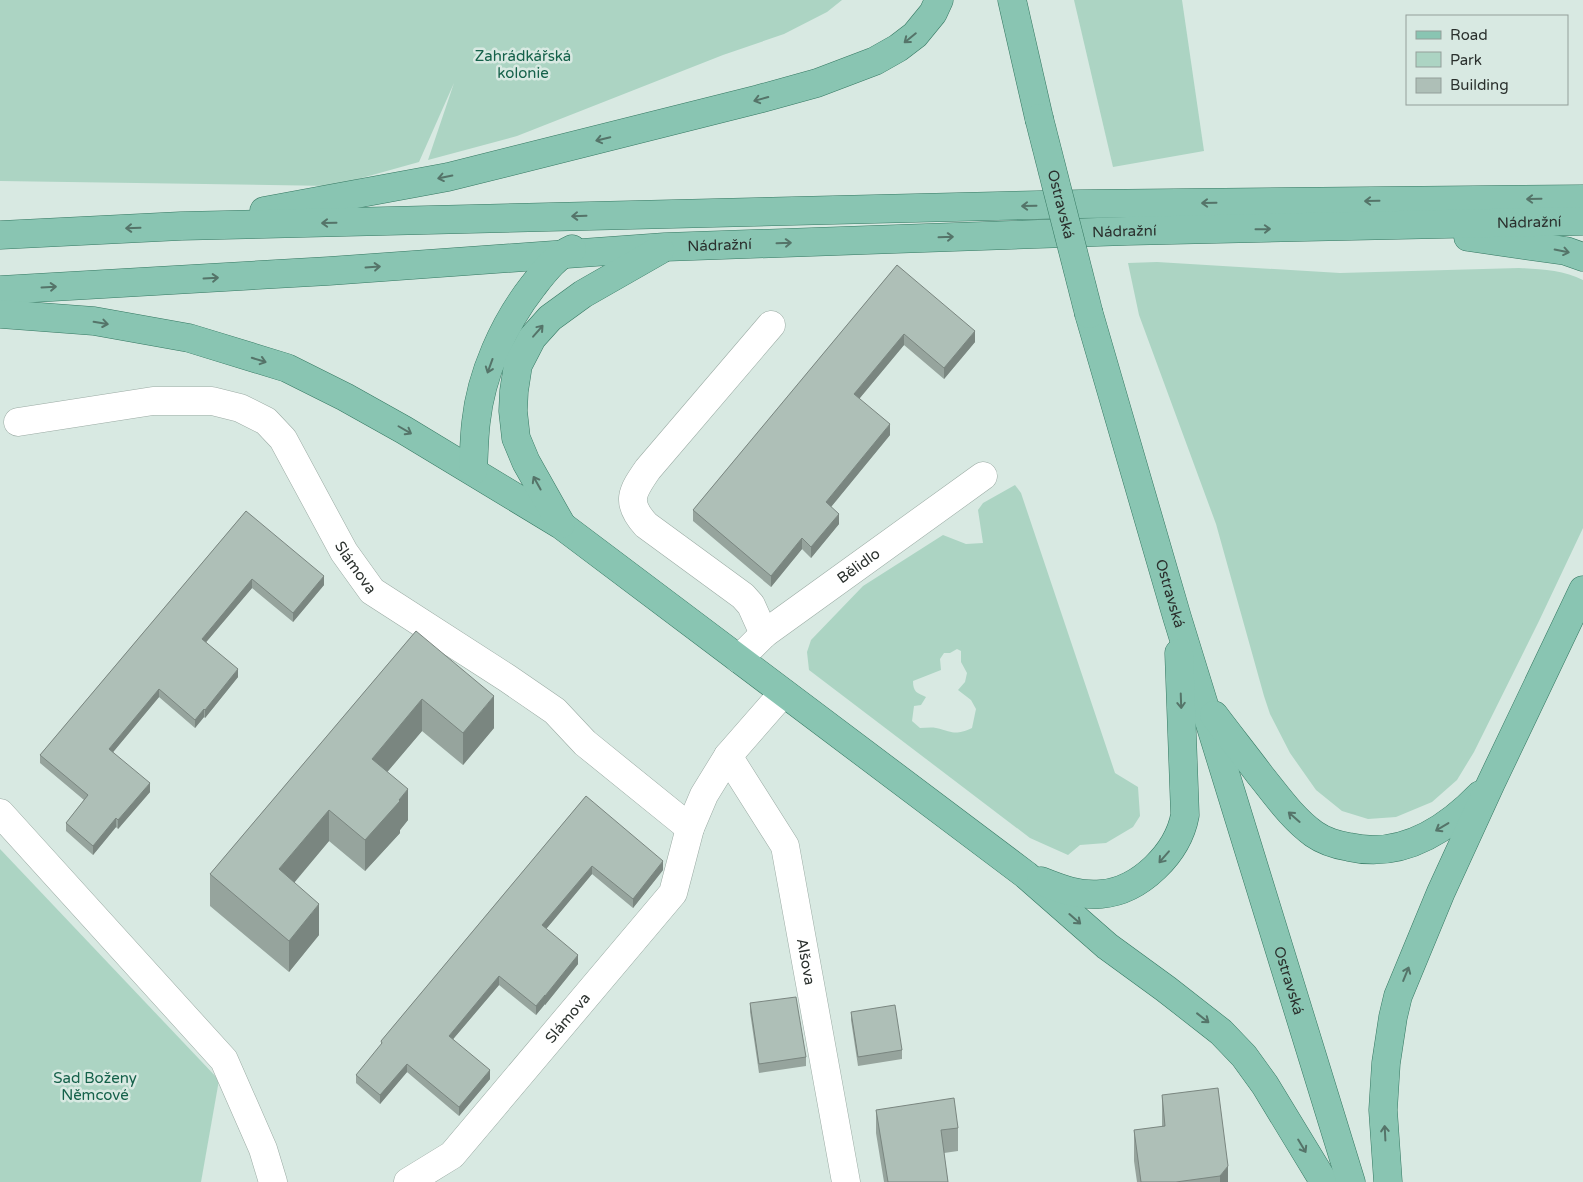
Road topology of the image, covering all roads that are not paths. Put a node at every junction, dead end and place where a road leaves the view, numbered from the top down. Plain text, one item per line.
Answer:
1 (939, 0) edge
2 (1012, 0) edge
3 (1583, 199) edge
4 (646, 214) junction
5 (1583, 222) edge
6 (181, 226) junction
7 (1392, 226) junction
8 (0, 235) edge
9 (665, 246) junction
10 (564, 253) junction
11 (1583, 257) edge
12 (0, 290) edge
13 (0, 314) edge
14 (771, 325) dead end
15 (18, 422) dead end
16 (473, 471) junction
17 (983, 476) dead end
18 (561, 525) junction
19 (1583, 590) edge
20 (1177, 617) junction
21 (764, 634) junction
22 (739, 659) junction
23 (783, 693) junction
24 (1204, 702) junction
25 (728, 756) junction
26 (1491, 783) junction
27 (0, 813) edge
28 (690, 828) junction
29 (1026, 875) junction
30 (274, 1182) edge
31 (408, 1182) edge
32 (846, 1182) edge
33 (1324, 1182) edge
34 (1351, 1182) edge
35 (1388, 1182) edge

1 -> 6 main road
2 - 20 main road, Ostravská, bridge
3 -> 4 main road
4 -> 6 main road
4 - 10 main road
5 - 7 main road, Nádražní
6 -> 8 main road
9 -> 7 main road, Nádražní
7 -> 11 main road
9 - 10 main road, Nádražní
18 -> 9 main road
12 -> 10 main road, Nádražní
10 -> 16 main road
13 -> 16 main road
14 - 21 street
15 - 28 street, Slámova
16 - 18 main road
17 - 21 street, Bělidlo
18 - 22 main road
19 - 26 main road
20 - 24 main road, Ostravská
20 -> 29 main road
21 - 22 street, Bělidlo
22 - 23 main road
23 - 25 street, Slámova
23 - 29 main road
26 -> 24 main road
24 - 34 main road, Ostravská
25 - 28 street, Slámova
25 - 32 street, Alšova
35 -> 26 main road
27 - 30 street
28 - 31 street, Slámova
29 -> 33 main road

